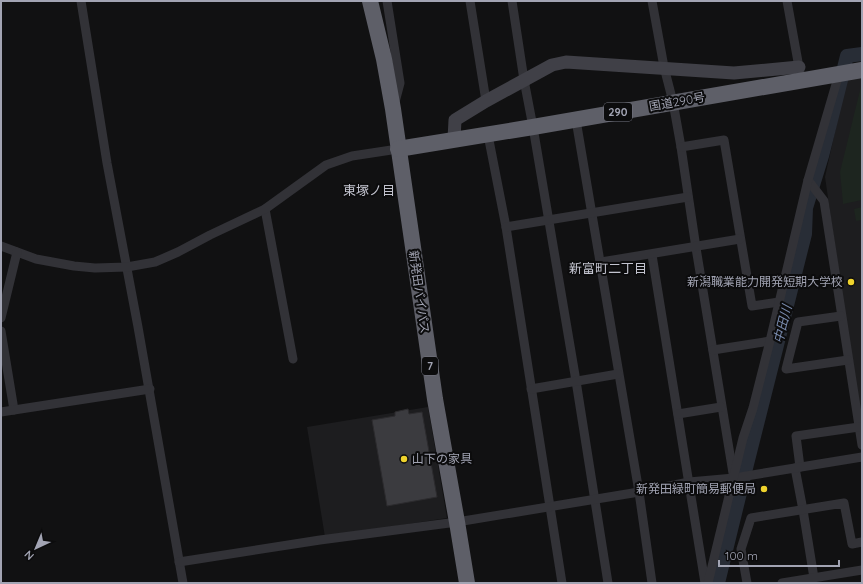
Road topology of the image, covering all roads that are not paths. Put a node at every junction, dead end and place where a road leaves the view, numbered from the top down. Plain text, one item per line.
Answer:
1 (81, 1) edge
2 (370, 1) edge
3 (386, 1) edge
4 (470, 1) edge
5 (512, 1) edge
6 (652, 1) edge
7 (788, 1) edge
8 (664, 68) junction
9 (850, 72) edge
10 (800, 74) junction
11 (524, 80) junction
12 (486, 101) junction
13 (673, 102) junction
14 (393, 109) junction
15 (576, 120) junction
16 (533, 127) junction
17 (488, 135) junction
18 (454, 139) junction
19 (681, 147) junction
20 (398, 148) junction
21 (808, 180) junction
22 (688, 197) junction
23 (265, 209) junction
24 (592, 212) junction
25 (549, 220) junction
26 (506, 227) junction
27 (740, 239) junction
28 (1, 246) edge
29 (696, 248) junction
30 (18, 252) junction
31 (652, 255) junction
32 (601, 262) junction
33 (127, 267) junction
34 (779, 302) junction
35 (841, 316) junction
36 (1, 318) edge
37 (1, 331) edge
38 (770, 341) junction
39 (713, 350) junction
40 (293, 359) dead end
41 (848, 360) junction
42 (618, 374) junction
43 (576, 381) junction
44 (150, 389) junction
45 (531, 389) junction
46 (721, 407) junction
47 (14, 410) junction
48 (1, 412) edge
49 (678, 414) junction
50 (859, 427) junction
51 (862, 445) edge
52 (862, 457) edge
53 (797, 467) junction
54 (736, 478) junction
55 (689, 482) junction
56 (639, 492) junction
57 (595, 499) junction
58 (550, 506) junction
59 (804, 510) junction
60 (457, 522) junction
61 (862, 542) edge
62 (180, 562) junction
63 (862, 570) edge
64 (814, 578) junction
65 (183, 583) edge
66 (467, 583) edge
67 (562, 583) edge
68 (608, 583) edge
69 (652, 583) edge
70 (706, 583) edge
71 (747, 583) edge
72 (782, 583) edge

1 - 33 street
2 - 14 highway, 新発田バイパス / 7
3 - 14 street
4 - 12 street
5 - 11 street
6 - 8 street
7 - 10 street
8 - 10 street
8 - 11 street
8 - 13 street
9 - 10 highway, 国道290号 / 290
9 - 21 street
10 - 13 highway, 国道290号 / 290
11 - 12 street
11 - 16 street
12 - 18 street
13 - 15 highway, 国道290号 / 290
13 - 19 street
14 - 20 highway, 新発田バイパス / 7
15 - 16 highway, 国道290号 / 290
15 - 24 street
16 - 17 highway, 国道290号 / 290
16 - 25 street
17 - 18 highway, 国道290号 / 290
17 - 26 street
18 - 20 highway, 国道290号 / 290
19 - 22 street
19 - 27 street
20 - 23 street
20 - 60 highway, 新発田バイパス / 7
21 - 34 street
21 - 35 street
22 - 24 street
22 - 29 street
23 - 33 street
23 - 40 street
24 - 25 street
24 - 32 street
25 - 26 street
25 - 43 street
26 - 45 street
27 - 29 street
27 - 34 street
28 - 30 street
29 - 31 street
29 - 39 street
30 - 33 street
30 - 36 street
31 - 32 street
31 - 49 street
32 - 42 street
33 - 44 street
34 - 38 street
35 - 41 street
35 - 41 street
37 - 47 street
38 - 39 street
38 - 54 street
39 - 46 street
41 - 50 street
42 - 43 street
42 - 56 street
43 - 45 street
43 - 57 street
44 - 47 street
44 - 62 street
45 - 58 street
46 - 49 street
46 - 54 street
47 - 48 street
49 - 55 street
50 - 51 street
50 - 53 street
52 - 53 street
53 - 54 street
53 - 59 street
54 - 55 street
54 - 70 street
55 - 56 street
55 - 70 street
56 - 57 street
56 - 69 street
57 - 58 street
57 - 68 street
58 - 60 street
58 - 67 street
59 - 61 street
59 - 64 street
59 - 71 street
60 - 62 street
60 - 66 highway, 新発田バイパス / 7
62 - 65 street
63 - 64 street
64 - 72 street

